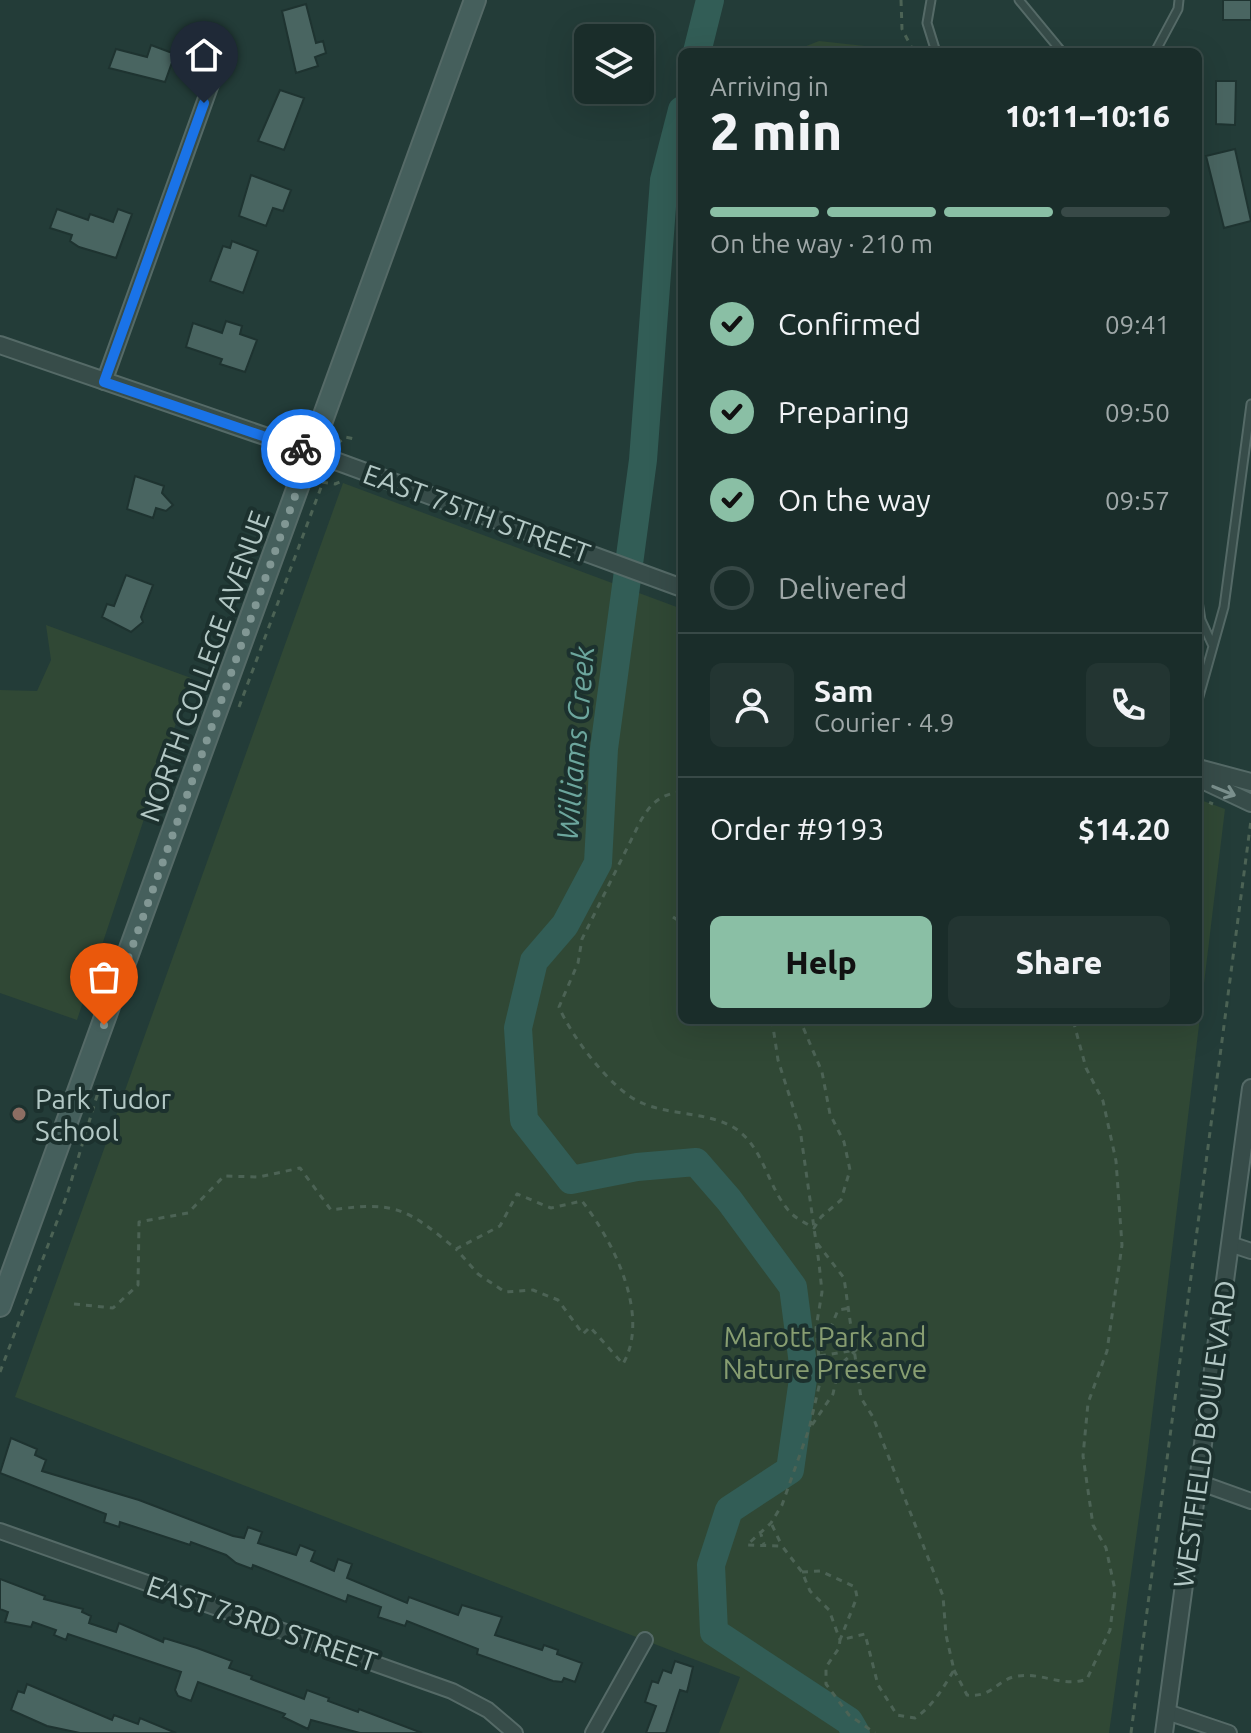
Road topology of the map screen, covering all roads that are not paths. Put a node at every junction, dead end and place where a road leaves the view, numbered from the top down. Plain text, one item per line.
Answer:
1 (475, 0) edge
2 (931, 0) edge
3 (1019, 0) edge
4 (1179, 0) edge
5 (224, 48) dead end
6 (935, 48) edge
7 (1059, 48) edge
8 (1157, 48) edge
9 (0, 345) edge
10 (104, 382) junction
11 (1251, 404) edge
12 (311, 452) junction
13 (678, 587) edge
14 (1202, 622) edge
15 (1213, 646) junction
16 (1202, 686) edge
17 (1202, 769) edge
18 (1202, 780) edge
19 (1251, 782) edge
20 (1251, 803) edge
21 (1251, 1088) edge
22 (1249, 1122) edge
23 (1246, 1159) edge
24 (1230, 1244) junction
25 (1251, 1251) edge
26 (0, 1306) edge
27 (1198, 1482) junction
28 (1251, 1501) edge
29 (0, 1531) edge
30 (645, 1640) dead end
31 (1167, 1712) junction
32 (515, 1733) edge
33 (593, 1733) edge
34 (1164, 1733) edge
35 (1229, 1733) edge

1 - 12 main road, NORTH COLLEGE AVENUE
2 - 6 lane
3 - 7 lane
4 - 8 lane
5 - 10 street
9 - 10 street, EAST 75TH STREET
10 - 12 street, EAST 75TH STREET
11 - 15 lane
12 - 13 street, EAST 75TH STREET
12 - 26 main road, NORTH COLLEGE AVENUE
14 - 15 lane
15 - 16 lane
17 - 19 street
18 -> 20 street
21 - 22 street, WESTFIELD BOULEVARD
22 - 23 street, WESTFIELD BOULEVARD
23 - 24 street, WESTFIELD BOULEVARD
24 - 25 street
24 - 27 street, WESTFIELD BOULEVARD
27 - 28 street
27 - 31 street, WESTFIELD BOULEVARD
29 - 32 street, EAST 73RD STREET
30 - 33 street
31 - 34 street, WESTFIELD BOULEVARD
31 - 35 street

